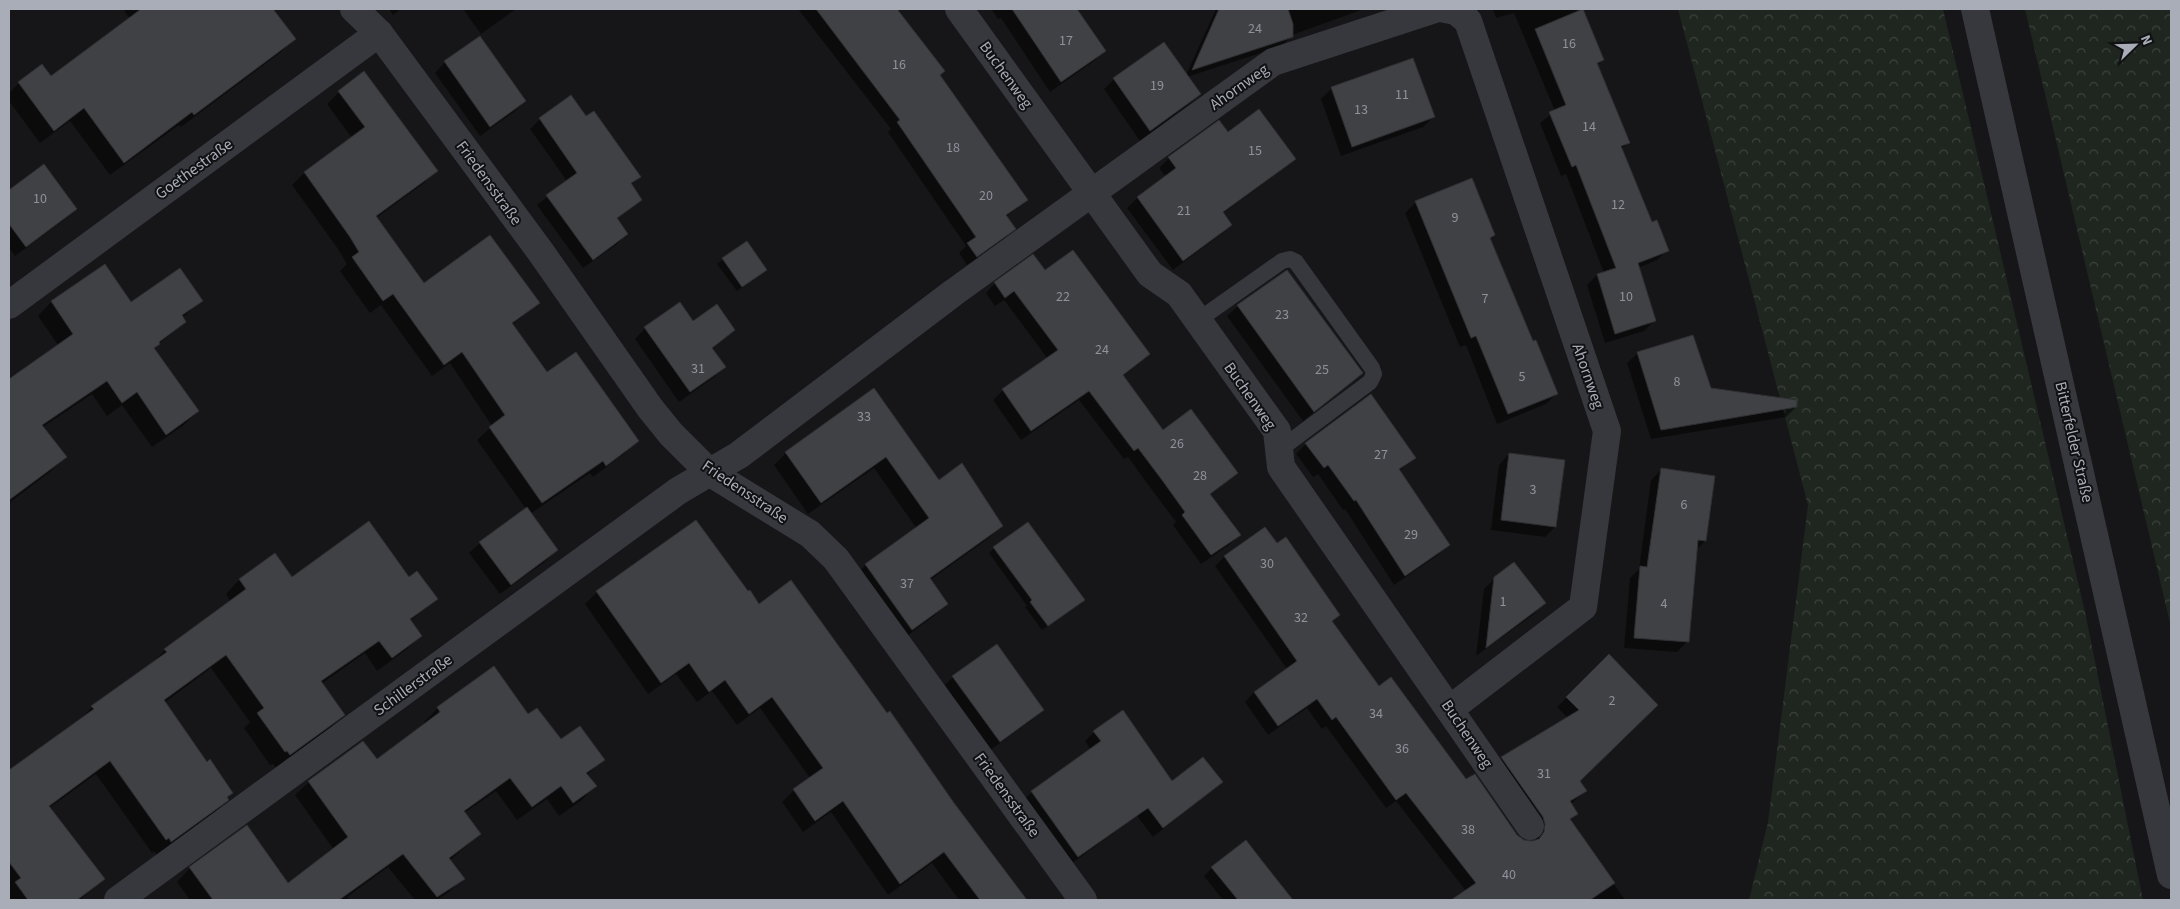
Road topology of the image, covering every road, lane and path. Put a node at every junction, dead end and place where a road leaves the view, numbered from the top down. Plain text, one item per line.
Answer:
1 (354, 9) edge
2 (958, 9) edge
3 (1435, 9) edge
4 (1445, 9) edge
5 (1975, 9) edge
6 (379, 33) junction
7 (1090, 193) junction
8 (9, 305) edge
9 (1197, 321) junction
10 (1279, 450) junction
11 (709, 472) junction
12 (1450, 708) junction
13 (1530, 826) dead end
14 (2171, 875) edge
15 (118, 900) edge
16 (1083, 900) edge

1 - 6 street, Friedensstraße
2 - 7 street, Buchenweg
3 - 7 street, Ahornweg
4 - 12 street, Ahornweg
5 - 14 street, Bitterfelder Straße
6 - 8 street, Goethestraße
6 - 11 street, Friedensstraße
7 - 9 street, Buchenweg
7 - 11 street, Ahornweg
9 - 10 street, Buchenweg
9 - 10 lane
10 - 12 street, Buchenweg
11 - 15 street, Schillerstraße
11 - 16 street, Friedensstraße
12 - 13 street, Buchenweg

